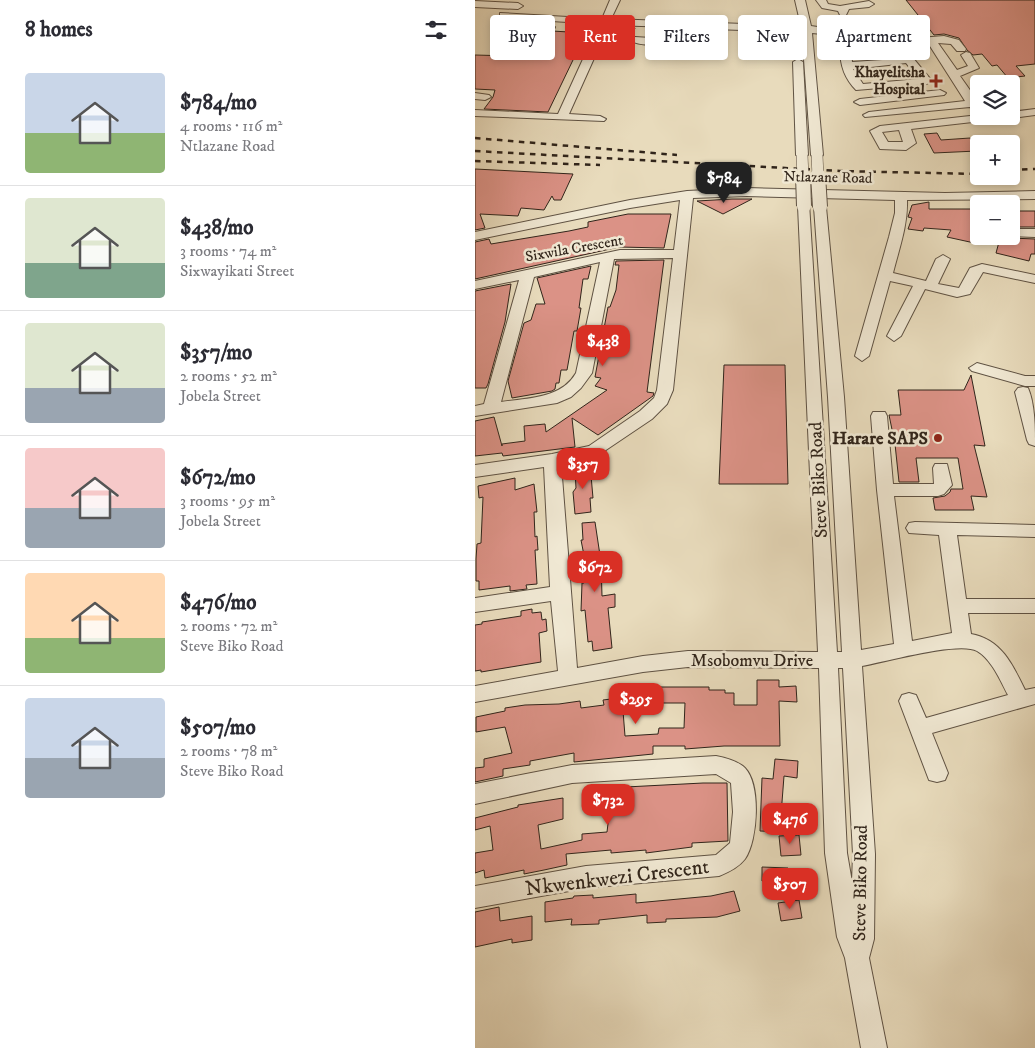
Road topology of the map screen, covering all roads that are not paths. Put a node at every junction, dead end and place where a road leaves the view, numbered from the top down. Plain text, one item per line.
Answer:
1 (507, 0) edge
2 (615, 0) edge
3 (790, 0) edge
4 (800, 0) edge
5 (821, 0) edge
6 (475, 4) edge
7 (869, 4) dead end
8 (516, 6) junction
9 (580, 15) edge
10 (609, 15) edge
11 (795, 15) edge
12 (800, 15) edge
13 (840, 15) edge
14 (842, 15) edge
15 (635, 21) edge
16 (738, 27) edge
17 (635, 40) dead end
18 (645, 41) edge
19 (930, 44) edge
20 (930, 44) edge
21 (934, 44) junction
22 (847, 55) joint
23 (589, 60) edge
24 (800, 60) edge
25 (804, 60) edge
26 (954, 74) junction
27 (940, 93) dead end
28 (884, 99) junction
29 (970, 99) edge
30 (860, 102) dead end
31 (529, 106) dead end
32 (564, 112) junction
33 (893, 112) junction
34 (970, 112) edge
35 (1035, 112) edge
36 (475, 114) edge
37 (970, 114) edge
38 (1020, 114) edge
39 (869, 115) dead end
40 (600, 119) dead end
41 (904, 127) dead end
42 (687, 195) junction
43 (901, 195) junction
44 (1035, 195) edge
45 (812, 207) junction
46 (1020, 233) edge
47 (1035, 234) edge
48 (475, 236) edge
49 (679, 254) junction
50 (608, 257) junction
51 (943, 259) dead end
52 (528, 273) junction
53 (885, 275) junction
54 (1035, 279) edge
55 (475, 285) edge
56 (926, 285) junction
57 (894, 336) dead end
58 (862, 356) dead end
59 (977, 368) dead end
60 (1035, 381) edge
61 (1023, 392) dead end
62 (491, 409) junction
63 (475, 411) edge
64 (879, 416) dead end
65 (1033, 422) edge
66 (1035, 440) edge
67 (552, 460) junction
68 (941, 468) dead end
69 (475, 471) edge
70 (885, 494) junction
71 (915, 528) dead end
72 (947, 530) junction
73 (1035, 531) edge
74 (560, 593) junction
75 (475, 605) edge
76 (957, 606) junction
77 (1035, 606) edge
78 (962, 640) junction
79 (904, 650) junction
80 (828, 659) junction
81 (851, 660) junction
82 (568, 677) junction
83 (475, 694) edge
84 (1028, 698) edge
85 (909, 700) dead end
86 (920, 728) junction
87 (937, 773) dead end
88 (475, 794) edge
89 (475, 897) edge
90 (857, 958) junction
91 (874, 1048) edge

1 - 8 street
2 - 10 street
3 - 11 street, Steve Biko Road
4 - 12 street, Steve Biko Road
5 - 13 street
6 - 8 street
7 - 14 street
8 - 9 street
15 - 16 street
17 - 18 street
19 - 21 street
20 - 21 street
21 - 26 street
21 - 26 street
22 - 22 street
23 - 32 street
24 - 45 street, Steve Biko Road, bridge
25 - 45 street, Steve Biko Road, bridge
26 - 29 street
27 - 28 street
28 - 30 street
28 - 33 street
31 - 32 street
32 - 36 street
32 - 40 street
33 - 34 street
33 - 39 street
35 - 38 street
37 - 41 street
42 - 43 street, Ntlazane Road
42 - 48 street, Ntlazane Road
42 - 49 street
43 - 44 street, Ntlazane Road
43 - 53 street
45 - 80 street, Steve Biko Road
45 - 81 street, Steve Biko Road
46 - 47 street
49 - 50 street, Sixwila Crescent
49 - 67 street
50 - 52 street, Sixwila Crescent
50 - 62 street
51 - 56 street
52 - 55 street, Sixwila Crescent
52 - 62 street
53 - 56 street
53 - 58 street
54 - 56 street
56 - 57 street
59 - 60 street
61 - 65 street
62 - 63 street
64 - 70 street
65 - 66 street
67 - 69 street
67 - 74 street
68 - 70 street
70 - 79 street
71 - 72 street
72 - 73 street
72 - 76 street
74 - 75 street
74 - 82 street
76 - 77 street
76 - 78 street
78 - 79 street, Msobomvu Drive
78 - 84 street
79 - 81 street, Msobomvu Drive
80 - 81 street, Msobomvu Drive
80 - 82 street, Msobomvu Drive
80 - 90 street, Steve Biko Road
81 - 90 street, Steve Biko Road
82 - 83 street, Msobomvu Drive
84 - 86 street
85 - 86 street
86 - 87 street
88 - 89 street, Nkwenkwezi Crescent
90 - 91 street, Steve Biko Road

